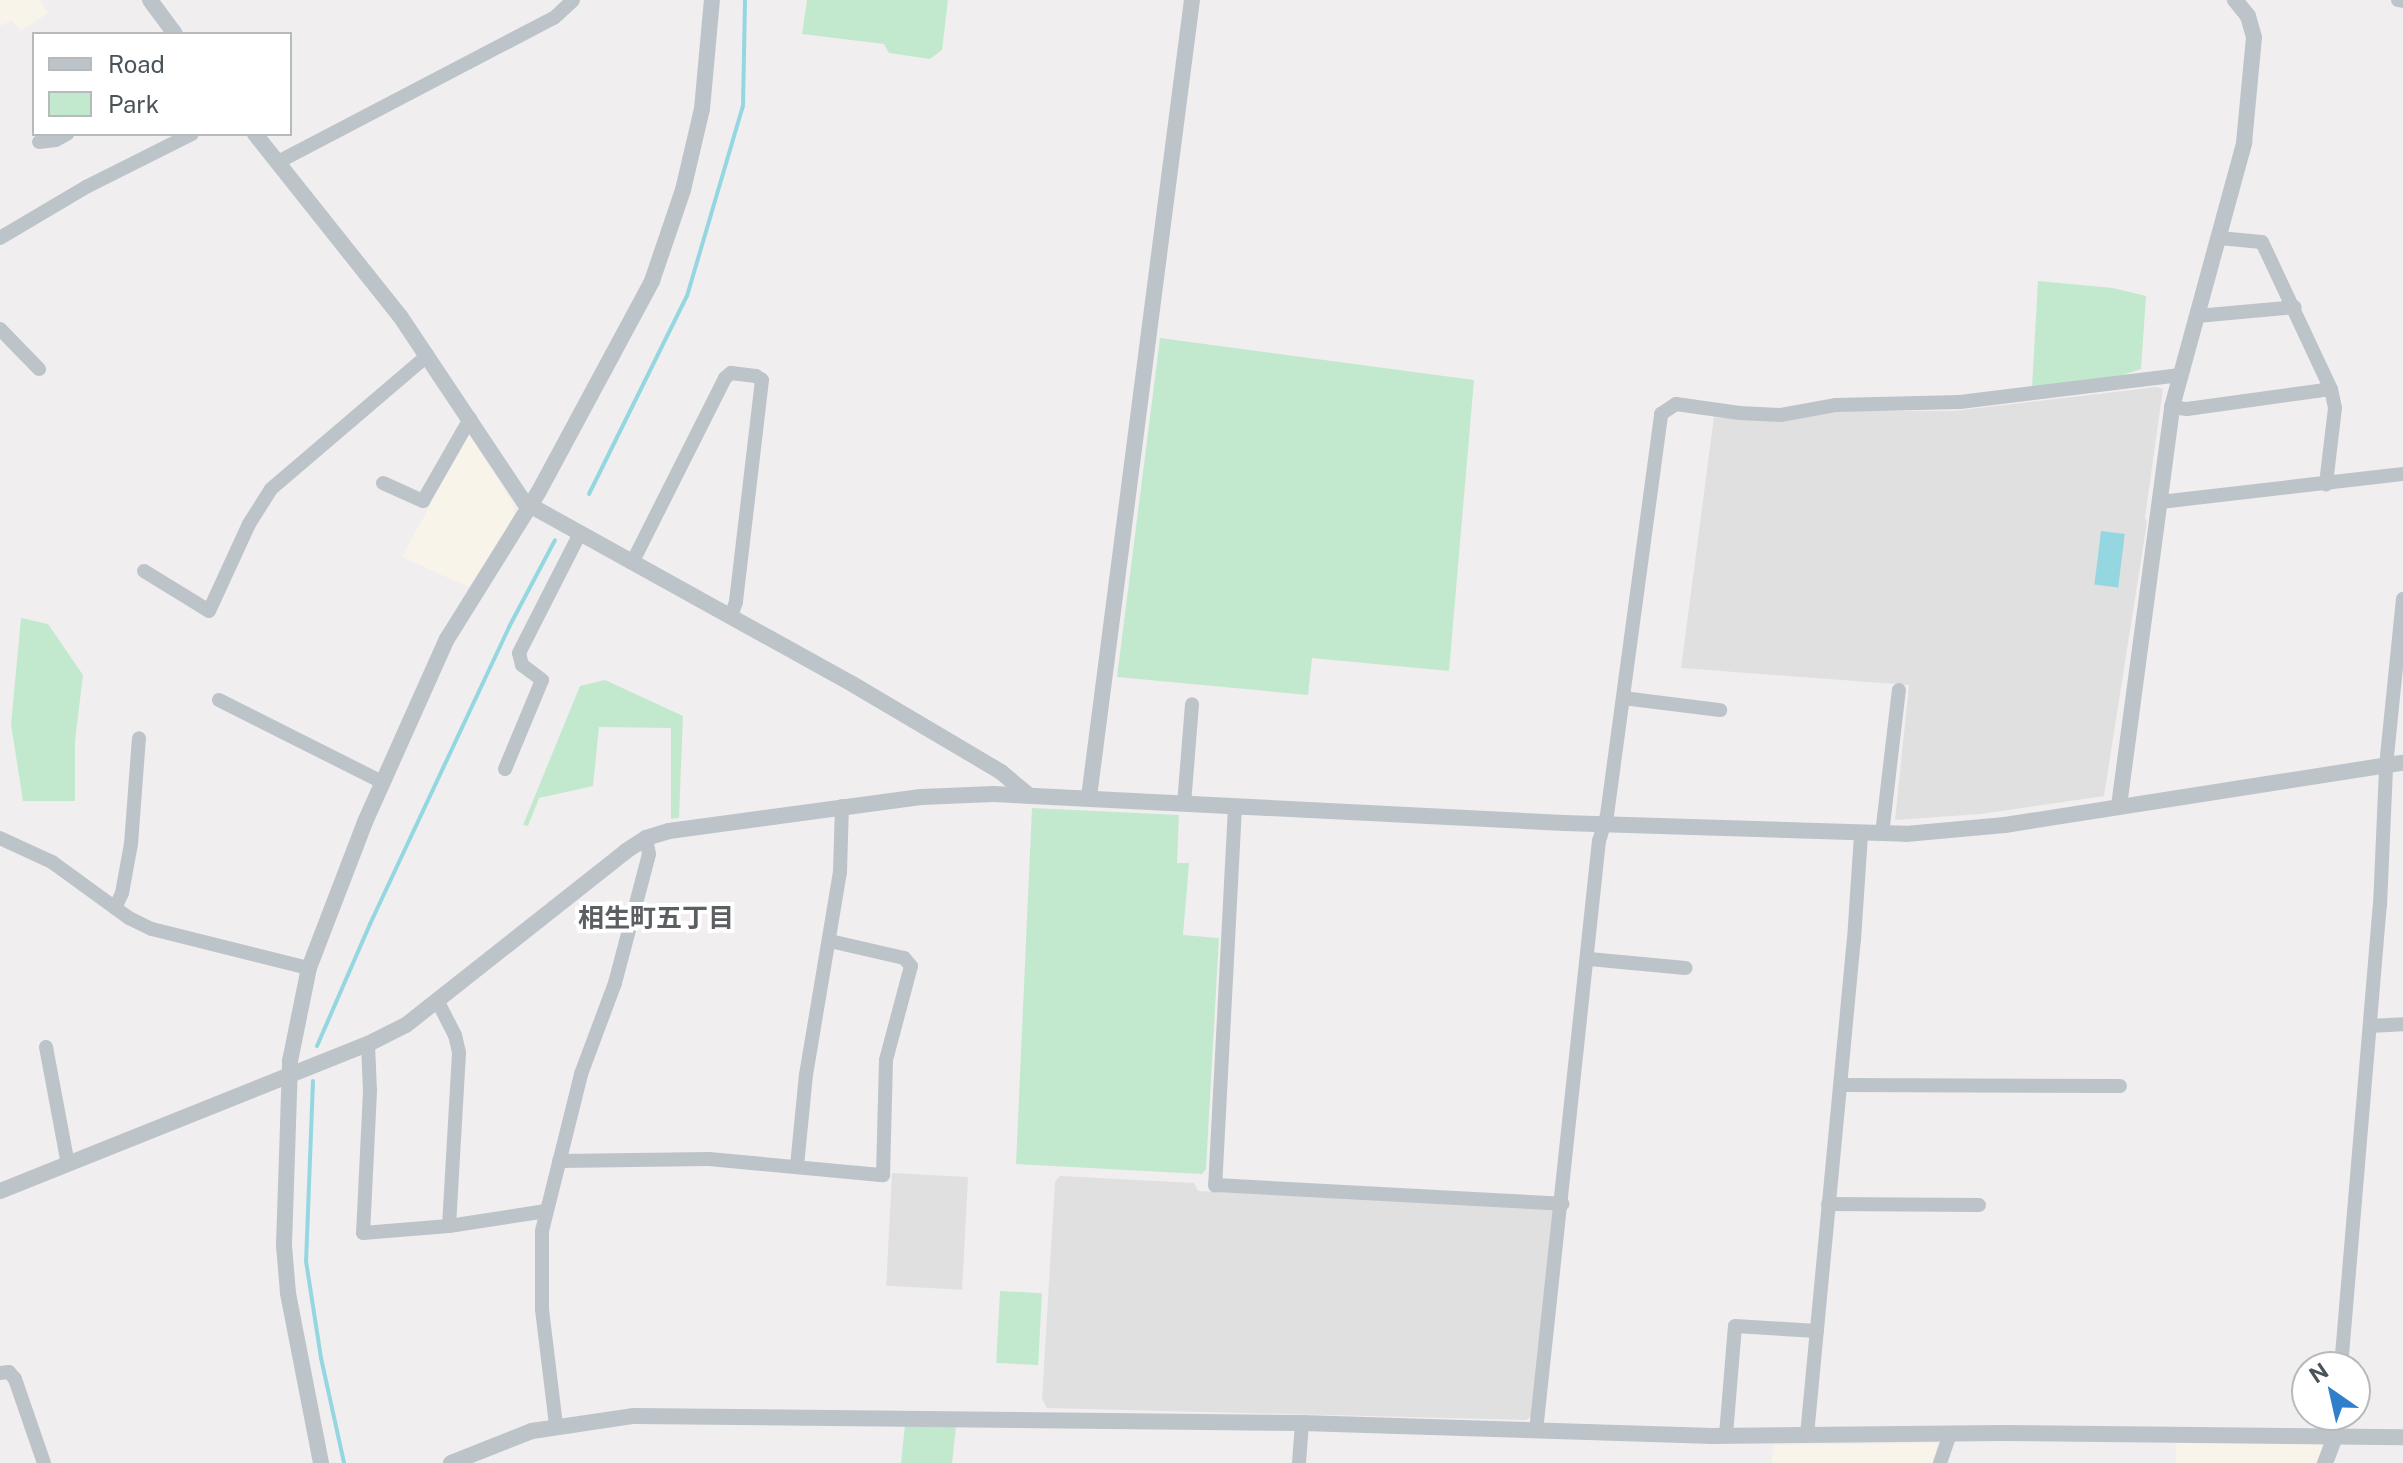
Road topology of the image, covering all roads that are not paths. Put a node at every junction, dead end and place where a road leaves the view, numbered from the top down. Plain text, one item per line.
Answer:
1 (150, 0) edge
2 (573, 0) edge
3 (712, 0) edge
4 (1192, 0) edge
5 (2241, 2) edge
6 (174, 32) edge
7 (63, 136) edge
8 (188, 136) edge
9 (257, 136) edge
10 (39, 142) dead end
11 (278, 162) junction
12 (0, 238) edge
13 (2219, 238) junction
14 (2295, 307) junction
15 (2197, 316) junction
16 (0, 329) edge
17 (428, 355) junction
18 (39, 369) dead end
19 (2180, 375) junction
20 (2331, 389) junction
21 (2172, 407) junction
22 (470, 419) junction
23 (2403, 474) edge
24 (383, 483) dead end
25 (2326, 484) junction
26 (2160, 502) junction
27 (530, 507) junction
28 (579, 535) junction
29 (632, 563) junction
30 (144, 571) dead end
31 (2403, 599) edge
32 (731, 616) junction
33 (1899, 690) dead end
34 (1623, 698) junction
35 (219, 700) dead end
36 (1192, 704) dead end
37 (1720, 710) dead end
38 (139, 738) dead end
39 (2395, 764) edge
40 (505, 769) dead end
41 (382, 782) junction
42 (1028, 795) junction
43 (1089, 797) junction
44 (1184, 804) junction
45 (842, 806) junction
46 (2119, 806) junction
47 (1235, 807) junction
48 (1604, 825) junction
49 (1861, 834) junction
50 (1882, 834) junction
51 (0, 838) edge
52 (646, 838) junction
53 (115, 908) junction
54 (830, 941) junction
55 (1589, 959) junction
56 (309, 968) junction
57 (1686, 968) dead end
58 (438, 1002) junction
59 (2403, 1024) edge
60 (2370, 1026) junction
61 (368, 1044) junction
62 (46, 1047) dead end
63 (289, 1074) junction
64 (1841, 1085) junction
65 (2120, 1086) dead end
66 (559, 1161) junction
67 (68, 1164) junction
68 (797, 1166) junction
69 (0, 1191) edge
70 (1562, 1204) junction
71 (1828, 1204) junction
72 (1979, 1205) dead end
73 (546, 1211) junction
74 (449, 1226) junction
75 (1817, 1331) junction
76 (2342, 1351) edge
77 (0, 1373) edge
78 (1302, 1423) junction
79 (556, 1425) junction
80 (1536, 1431) junction
81 (2336, 1431) edge
82 (1950, 1434) junction
83 (1726, 1435) junction
84 (1807, 1435) junction
85 (2336, 1435) junction
86 (2403, 1437) edge
87 (462, 1461) edge
88 (44, 1463) edge
89 (321, 1463) edge
90 (1299, 1463) edge
91 (1940, 1463) edge
92 (2325, 1463) edge

1 - 6 street
2 - 11 street
3 - 27 street
4 - 43 street
5 - 13 street
7 - 10 street
8 - 12 street
9 - 11 street
11 - 17 street
13 - 14 street
13 - 15 street
14 - 15 street
14 - 20 street
15 - 19 street
16 - 18 street
17 - 22 street
17 - 30 street
19 - 21 street
19 - 34 street
20 - 21 street
20 - 25 street
21 - 26 street
22 - 24 street
22 - 27 street
23 - 25 street
25 - 26 street
26 - 46 street
27 - 28 street
27 - 41 street
28 - 29 street
28 - 40 street
29 - 32 street
29 - 32 street
31 - 39 street
32 - 42 street
33 - 50 street
34 - 37 street
34 - 48 street
35 - 41 street
36 - 44 street
38 - 53 street
39 - 46 street
39 - 60 street
41 - 56 street
42 - 43 street
42 - 45 street
43 - 44 street
44 - 47 street
45 - 52 street
45 - 54 street
46 - 50 street
47 - 48 street
47 - 70 street
48 - 49 street
48 - 55 street
49 - 50 street
49 - 64 street
51 - 53 street
52 - 58 street
52 - 66 street
53 - 56 street
54 - 68 street
54 - 68 street
55 - 57 street
55 - 70 street
56 - 63 street
58 - 61 street
58 - 74 street
59 - 60 street
60 - 76 street
61 - 63 street
61 - 74 street
62 - 67 street
63 - 67 street
63 - 89 street
64 - 65 street
64 - 71 street
66 - 68 street
66 - 73 street
67 - 69 street
70 - 80 street
71 - 72 street
71 - 75 street
73 - 74 street
73 - 79 street
75 - 83 street
75 - 84 street
77 - 88 street
78 - 79 street
78 - 80 street
78 - 90 street
79 - 87 street
80 - 83 street
81 - 85 street
82 - 84 street
82 - 85 street
82 - 91 street
83 - 84 street
85 - 86 street
85 - 92 street

